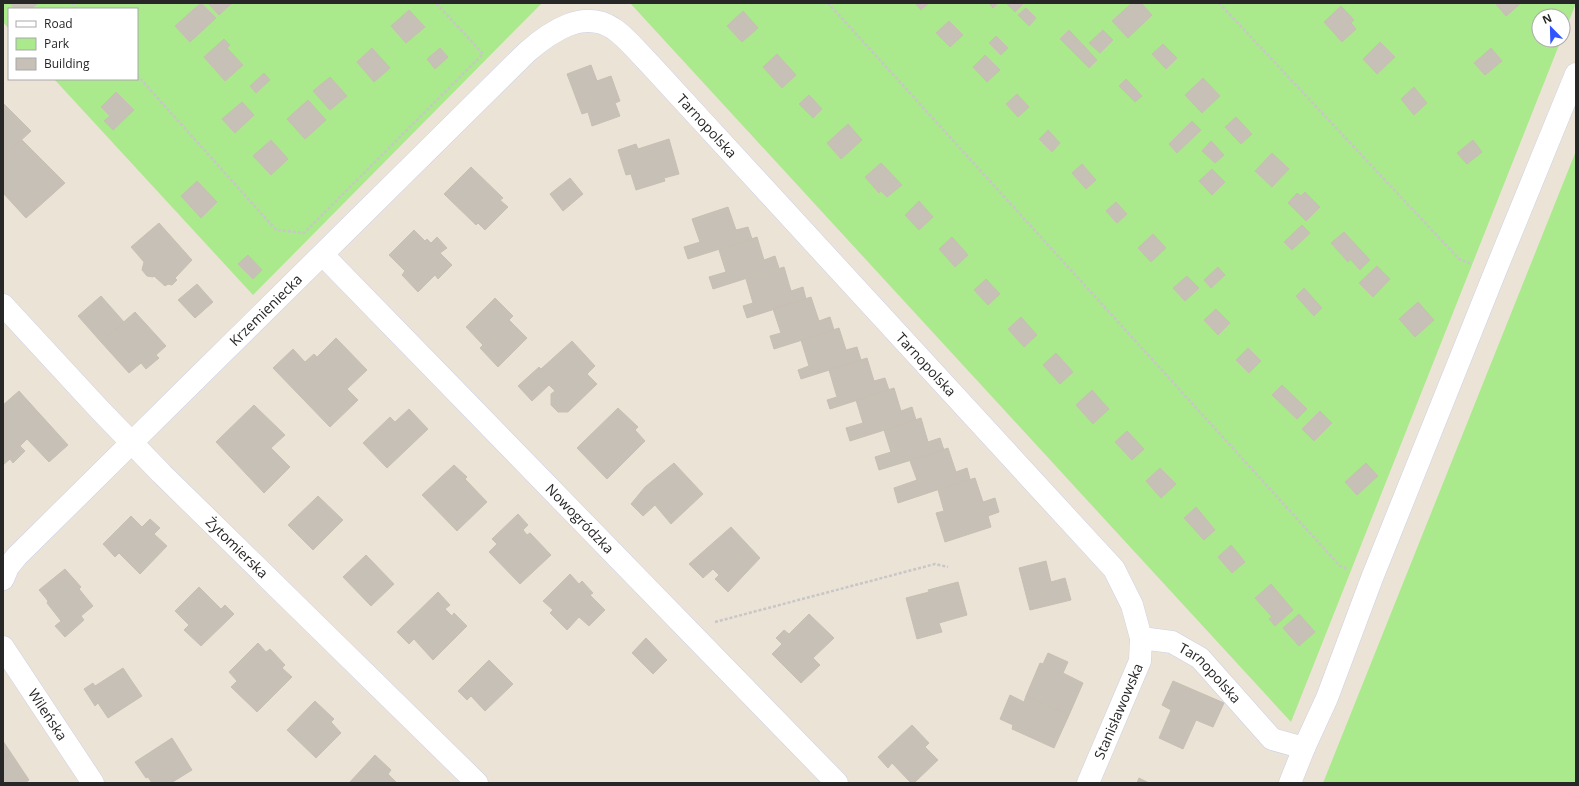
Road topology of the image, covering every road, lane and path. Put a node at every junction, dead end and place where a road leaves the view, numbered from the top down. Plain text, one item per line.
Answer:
1 (436, 3) edge
2 (828, 3) edge
3 (1219, 3) edge
4 (527, 52) joint
5 (1576, 74) edge
6 (138, 77) edge
7 (323, 255) junction
8 (1494, 272) junction
9 (3, 305) edge
10 (132, 443) junction
11 (10, 551) edge
12 (948, 567) dead end
13 (1372, 578) junction
14 (3, 579) edge
15 (688, 629) junction
16 (1141, 638) junction
17 (3, 647) edge
18 (1304, 748) junction
19 (93, 783) edge
20 (477, 783) edge
21 (837, 783) edge
22 (1088, 783) edge
23 (1290, 783) edge

1 - 6 path
2 - 13 path
3 - 8 path
4 - 7 street, Krzemieniecka
4 - 16 street, Tarnopolska
5 - 8 street
7 - 10 street, Krzemieniecka
7 - 15 street, Nowogródzka
8 - 13 street
9 - 10 street, Żytomierska
10 - 11 street, Krzemieniecka
10 - 20 street, Żytomierska
11 - 14 street
12 - 15 path
13 - 18 street
15 - 21 street, Nowogródzka
16 - 18 street, Tarnopolska
16 - 22 street, Stanisławowska
17 - 19 street, Wileńska
18 - 23 street

